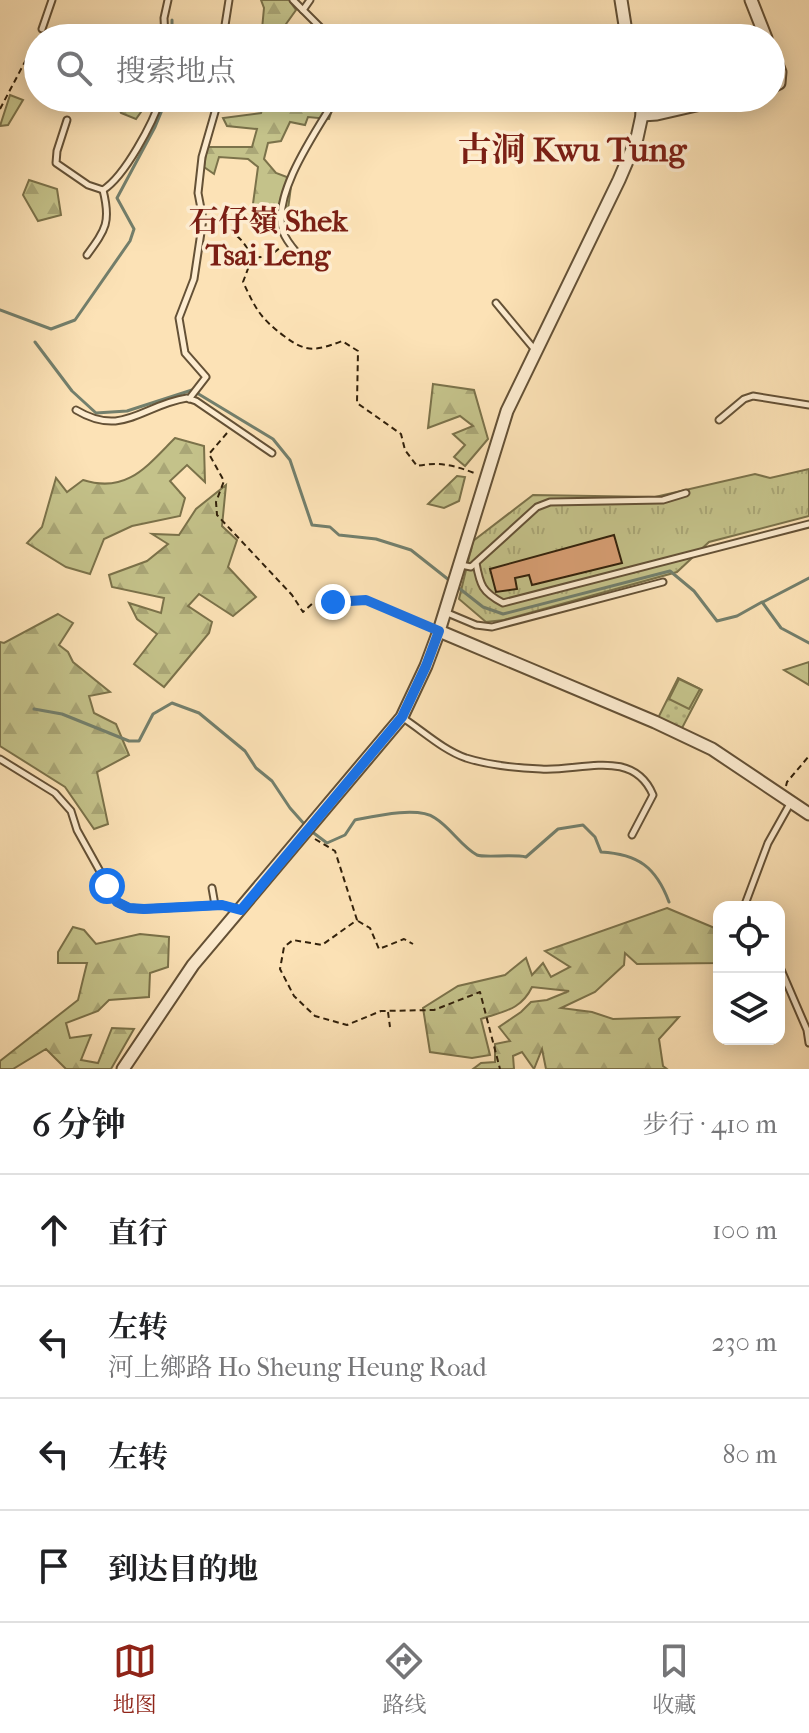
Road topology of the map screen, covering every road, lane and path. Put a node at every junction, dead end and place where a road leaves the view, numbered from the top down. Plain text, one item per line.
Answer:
1 (52, 0) edge
2 (168, 0) edge
3 (229, 0) edge
4 (293, 0) edge
5 (310, 0) edge
6 (621, 0) edge
7 (751, 0) edge
8 (303, 10) junction
9 (44, 24) edge
10 (164, 24) edge
11 (225, 24) edge
12 (317, 24) edge
13 (625, 24) edge
14 (760, 24) edge
15 (24, 63) edge
16 (0, 109) edge
17 (155, 112) edge
18 (215, 112) edge
19 (328, 112) edge
20 (642, 112) edge
21 (666, 112) edge
22 (642, 115) junction
23 (67, 120) dead end
24 (103, 190) junction
25 (203, 219) junction
26 (288, 241) junction
27 (297, 253) dead end
28 (87, 255) dead end
29 (252, 258) junction
30 (496, 303) dead end
31 (535, 351) junction
32 (189, 399) junction
33 (809, 405) edge
34 (76, 410) dead end
35 (719, 420) dead end
36 (233, 426) junction
37 (272, 453) dead end
38 (486, 478) junction
39 (686, 493) dead end
40 (809, 524) edge
41 (476, 563) junction
42 (458, 564) junction
43 (663, 582) dead end
44 (443, 611) junction
45 (439, 631) junction
46 (402, 717) junction
47 (809, 756) edge
48 (0, 759) edge
49 (789, 799) junction
50 (809, 814) edge
51 (305, 834) junction
52 (632, 835) dead end
53 (212, 888) dead end
54 (746, 901) edge
55 (215, 905) junction
56 (241, 910) junction
57 (357, 920) junction
58 (413, 944) dead end
59 (782, 973) edge
60 (388, 1011) junction
61 (390, 1027) dead end
62 (809, 1043) edge
63 (123, 1069) edge
64 (500, 1069) edge

1 - 9 lane
2 - 10 lane
3 - 11 lane
4 - 8 lane
5 - 8 lane
6 - 13 street
7 - 14 street
8 - 12 lane
15 - 16 path
17 - 24 lane
18 - 25 lane
19 - 26 lane
20 - 22 street
21 - 22 street
22 - 31 street
23 - 24 lane
24 - 28 lane
25 - 29 path
25 - 32 lane
26 - 27 lane
26 - 29 path
29 - 38 path
30 - 31 lane
31 - 38 street
32 - 34 lane
32 - 36 lane
33 - 35 lane
36 - 37 lane
36 - 45 path
38 - 42 street
39 - 41 lane
40 - 41 lane
41 - 42 lane
42 - 44 street
43 - 44 lane
44 - 45 street
45 - 46 street
45 - 49 street
46 - 51 street
46 - 52 lane
47 - 49 path
48 - 55 lane
49 - 50 street
49 - 54 lane
51 - 56 street
51 - 57 path
53 - 55 lane
55 - 56 lane
56 - 63 street
57 - 58 path
57 - 60 path
59 - 62 lane
60 - 61 path
60 - 64 path

